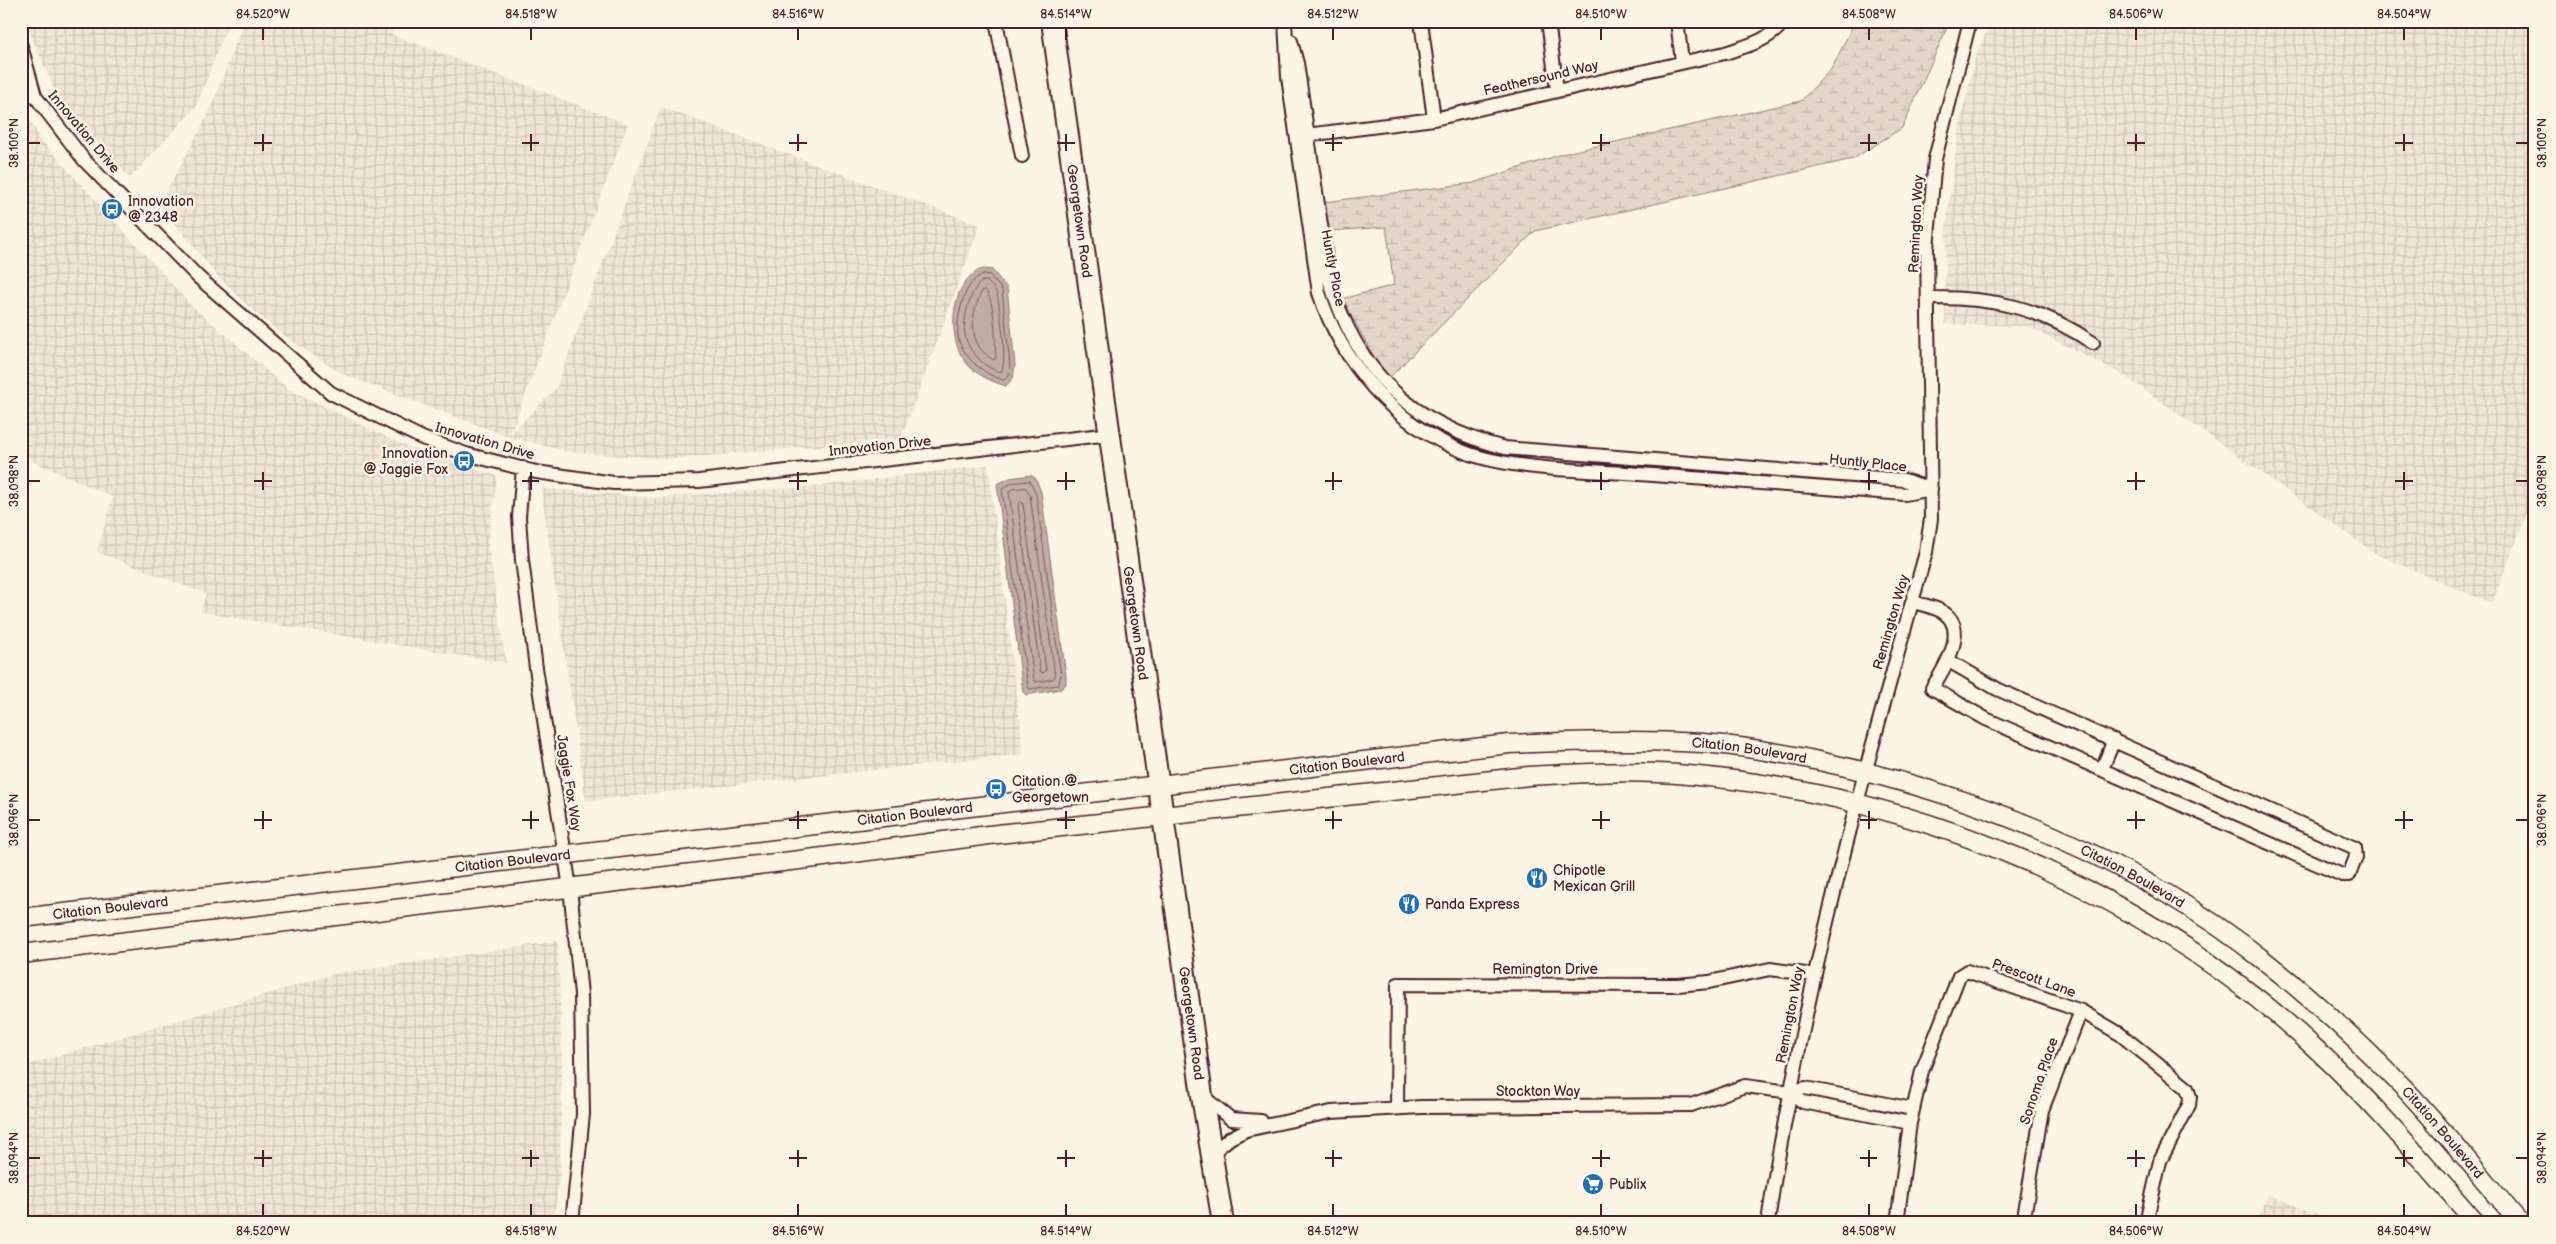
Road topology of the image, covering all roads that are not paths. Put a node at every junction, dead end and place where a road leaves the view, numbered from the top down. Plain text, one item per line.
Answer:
1 (996, 21) edge
2 (1052, 21) edge
3 (1285, 21) edge
4 (1422, 21) edge
5 (1548, 21) edge
6 (1677, 21) edge
7 (1784, 21) edge
8 (1970, 21) edge
9 (21, 46) edge
10 (1682, 62) junction
11 (1557, 90) junction
12 (1434, 118) junction
13 (1302, 135) junction
14 (1022, 156) dead end
15 (1928, 298) junction
16 (2093, 342) dead end
17 (1111, 434) junction
18 (523, 468) junction
19 (1931, 489) junction
20 (1912, 602) junction
21 (1949, 661) junction
22 (2114, 740) junction
23 (2102, 769) junction
24 (1864, 771) junction
25 (1158, 786) junction
26 (1858, 802) junction
27 (1162, 816) junction
28 (564, 854) junction
29 (570, 888) junction
30 (21, 918) edge
31 (21, 954) edge
32 (1813, 975) junction
33 (2081, 1011) junction
34 (1790, 1092) junction
35 (1202, 1096) junction
36 (1398, 1107) junction
37 (1913, 1109) junction
38 (1283, 1120) junction
39 (1910, 1123) junction
40 (1212, 1152) junction
41 (572, 1223) edge
42 (1223, 1223) edge
43 (1768, 1223) edge
44 (1897, 1223) edge
45 (2023, 1223) edge
46 (2146, 1223) edge
47 (2476, 1223) edge
48 (2520, 1223) edge

1 - 14 street
2 - 17 main road, Georgetown Road
3 - 13 street, Huntly Place
4 - 12 street
5 - 11 street
6 - 10 street
7 - 10 street, Feathersound Way
8 - 15 street, Remington Way
9 - 18 street, Innovation Drive
10 - 11 street, Feathersound Way
11 - 12 street, Feathersound Way
12 - 13 street, Feathersound Way
13 - 19 street, Huntly Place
15 - 16 street
15 - 19 street, Remington Way
17 - 18 street, Innovation Drive
17 - 25 main road, Georgetown Road
18 - 28 street, Jaggie Fox Way
19 - 20 street, Remington Way
20 - 21 street
20 - 24 street, Remington Way
21 - 22 street
21 - 23 street
22 - 23 street
22 - 23 street
24 - 25 main road, Citation Boulevard
24 - 26 street, Remington Way
24 - 48 main road, Citation Boulevard
25 - 27 main road, Georgetown Road
25 - 28 main road, Citation Boulevard
26 - 27 main road
26 - 32 street, Remington Way
26 - 47 main road
27 - 29 main road
27 - 35 main road, Georgetown Road
28 - 29 street, Jaggie Fox Way
28 - 30 main road, Citation Boulevard
29 - 31 main road
29 - 41 street, Jaggie Fox Way
32 - 34 street, Remington Way
32 - 36 street, Remington Drive
33 - 37 street, Prescott Lane
33 - 45 street, Sonoma Place
33 - 46 street, Prescott Lane
34 - 36 street, Stockton Way
34 - 37 street, Stockton Way
34 - 39 street, Stockton Way
34 - 43 street, Remington Way
35 - 38 street, Stockton Way
35 - 40 main road, Georgetown Road
36 - 38 street, Stockton Way
37 - 39 street, Prescott Lane
38 - 40 street, Stockton Way
39 - 44 street, Prescott Lane
40 - 42 main road, Georgetown Road

